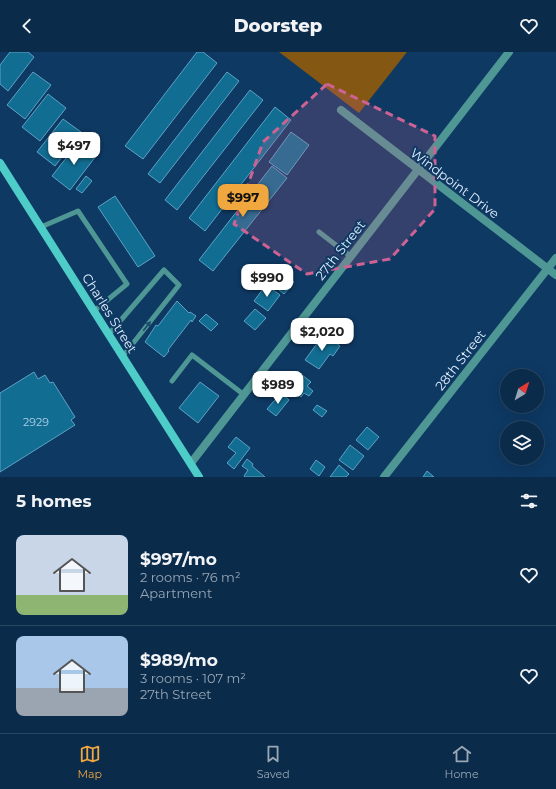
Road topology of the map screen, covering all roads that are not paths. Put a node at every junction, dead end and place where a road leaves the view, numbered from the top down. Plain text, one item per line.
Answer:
1 (509, 52) edge
2 (341, 110) dead end
3 (0, 162) edge
4 (417, 169) junction
5 (41, 227) junction
6 (319, 232) dead end
7 (350, 256) junction
8 (556, 258) edge
9 (548, 268) junction
10 (556, 275) edge
11 (94, 311) junction
12 (109, 334) junction
13 (123, 356) junction
14 (172, 381) dead end
15 (243, 394) junction
16 (190, 463) junction
17 (200, 477) edge
18 (384, 477) edge

1 - 4 street, 27th Street
2 - 4 street, Windpoint Drive
3 - 5 main road, Charles Street
4 - 7 street, 27th Street
4 - 9 street, Windpoint Drive
5 - 11 main road, Charles Street
5 - 11 lane
6 - 7 lane
7 - 15 street, 27th Street
8 - 9 street, 28th Street
9 - 10 street, Windpoint Drive
9 - 18 street, 28th Street
11 - 12 main road, Charles Street
12 - 13 main road, Charles Street
13 -> 12 lane
13 - 16 main road, Charles Street
14 - 15 lane
15 - 16 street, 27th Street
16 - 17 main road, Charles Street

